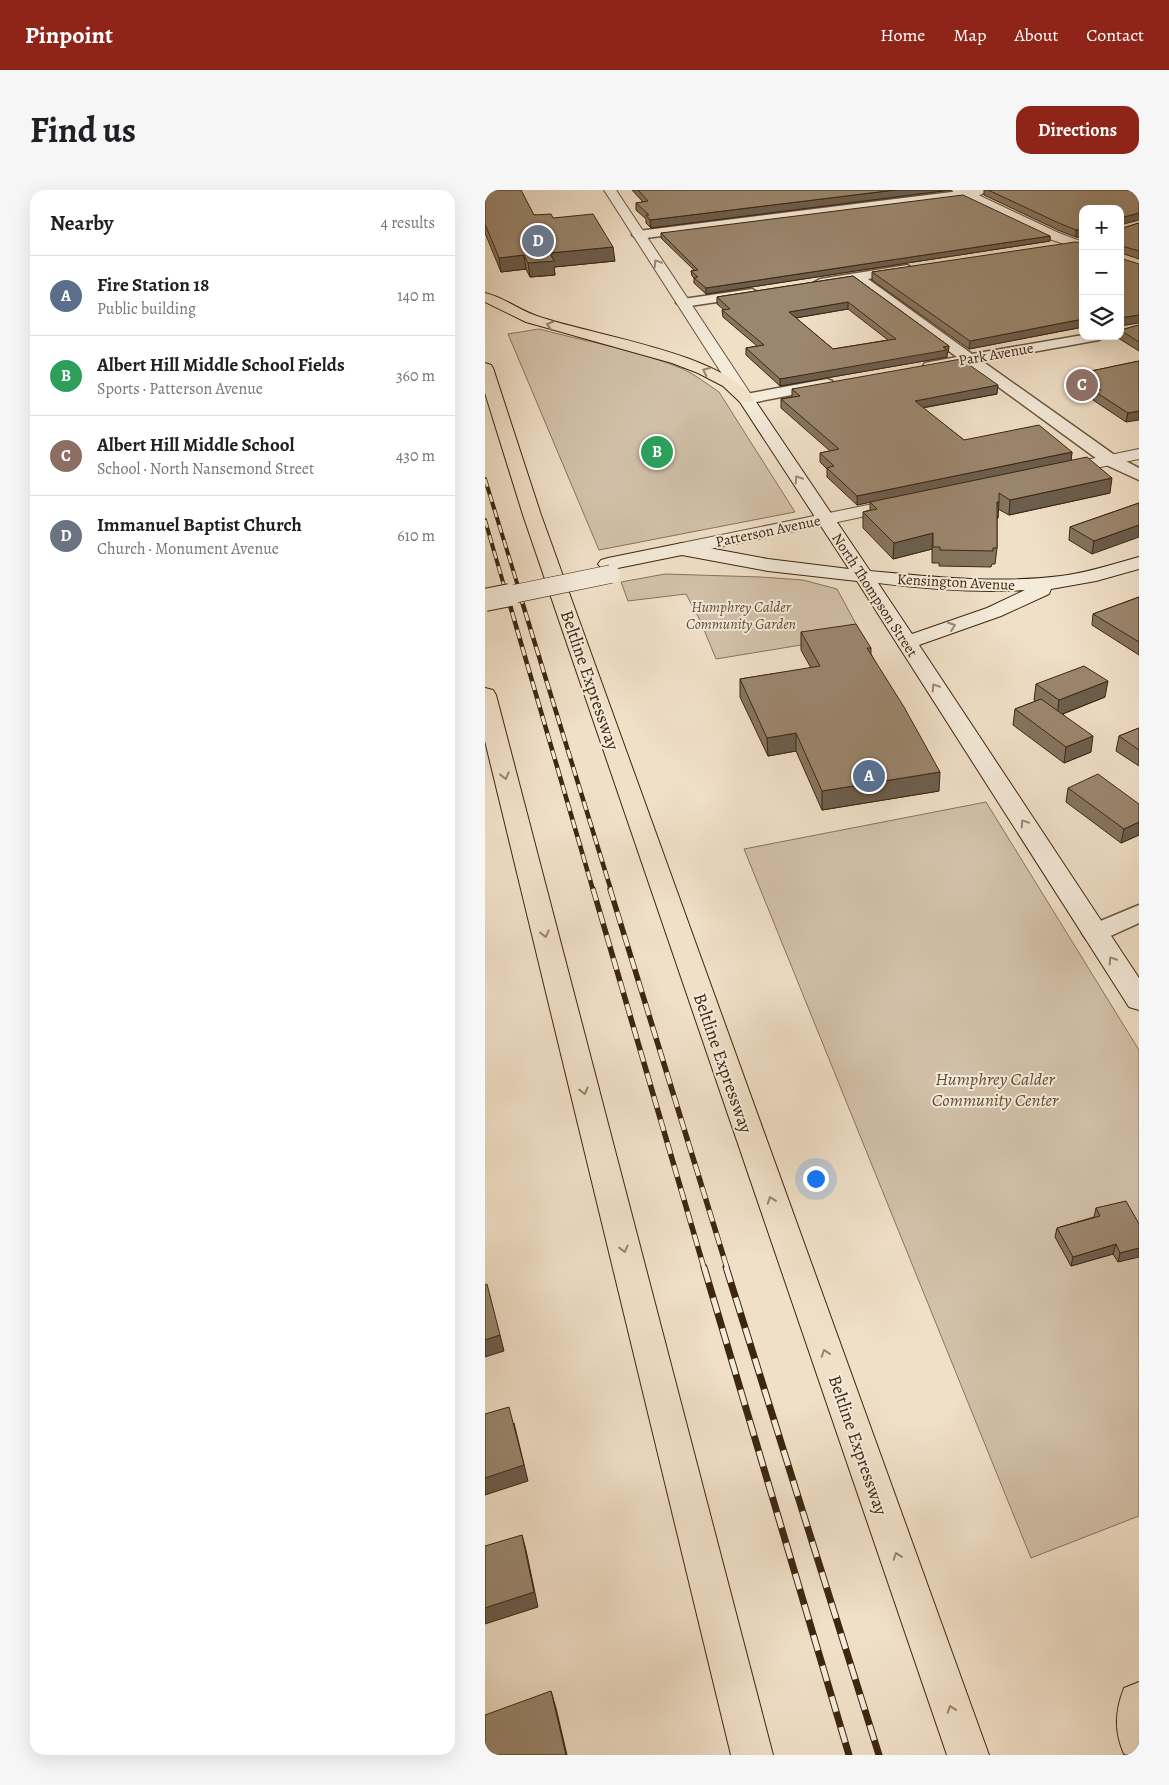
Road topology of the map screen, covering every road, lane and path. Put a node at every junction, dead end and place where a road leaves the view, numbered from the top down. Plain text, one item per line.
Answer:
1 (610, 190) edge
2 (970, 192) edge
3 (639, 235) junction
4 (1079, 242) edge
5 (1079, 243) edge
6 (1049, 247) edge
7 (923, 267) edge
8 (856, 277) junction
9 (809, 284) edge
10 (762, 291) edge
11 (485, 297) edge
12 (683, 304) junction
13 (1079, 340) edge
14 (970, 359) junction
15 (485, 368) edge
16 (920, 368) edge
17 (842, 382) edge
18 (746, 399) junction
19 (1139, 454) edge
20 (1110, 460) junction
21 (1041, 474) edge
22 (1139, 475) edge
23 (926, 498) edge
24 (825, 519) junction
25 (682, 549) junction
26 (746, 561) junction
27 (1139, 563) edge
28 (609, 569) junction
29 (864, 577) junction
30 (1061, 582) junction
31 (485, 588) edge
32 (485, 600) edge
33 (906, 643) junction
34 (485, 695) edge
35 (1139, 913) edge
36 (1095, 933) junction
37 (1139, 1000) edge
38 (1139, 1703) edge
39 (1139, 1739) edge
40 (752, 1755) edge
41 (967, 1755) edge

1 - 3 main road, North Thompson Street
2 - 3 street
2 - 4 main road
12 -> 3 main road, North Thompson Street
5 - 6 street
7 - 8 street
8 - 9 street
8 - 14 street
10 - 12 street
18 -> 11 highway
12 - 18 main road, North Thompson Street
13 - 14 street, Park Avenue
14 - 16 street, Park Avenue
14 - 20 street
41 -> 15 highway, Beltline Expressway
17 - 18 street
24 -> 18 main road, North Thompson Street
19 - 20 main road
20 - 21 main road
20 - 22 street
23 - 24 main road, Patterson Avenue
24 - 25 main road, Patterson Avenue
24 - 29 main road, North Thompson Street
25 - 26 main road, Kensington Avenue
25 - 28 main road, Patterson Avenue
26 - 28 main road
26 - 29 main road, Kensington Avenue
27 - 30 main road, Kensington Avenue
28 - 31 main road, Patterson Avenue
28 - 32 main road, bridge
29 - 30 main road, Kensington Avenue
29 - 33 main road, North Thompson Street
33 -> 30 main road
36 -> 33 main road, North Thompson Street
34 -> 40 highway
35 - 36 street
37 -> 36 main road, North Thompson Street
38 - 39 highway

